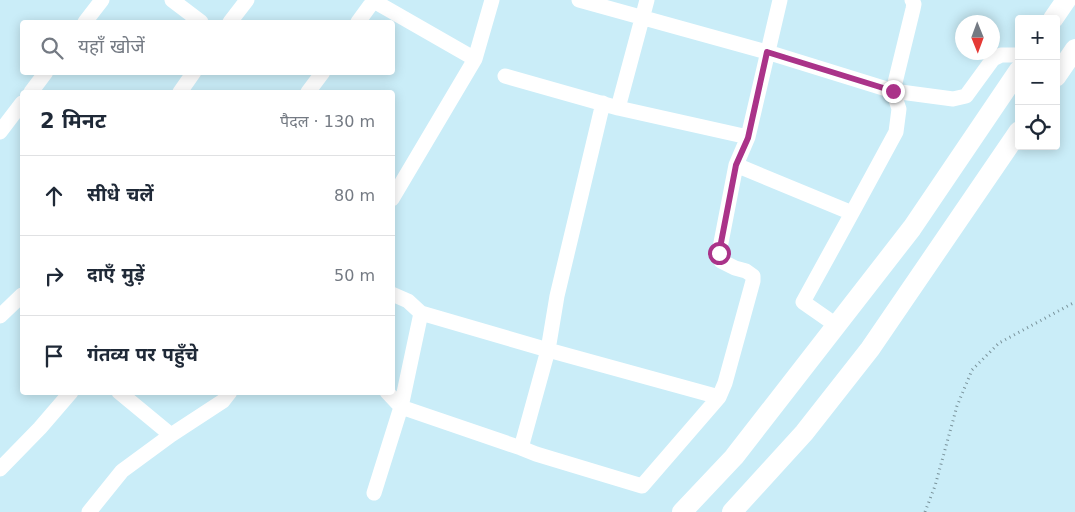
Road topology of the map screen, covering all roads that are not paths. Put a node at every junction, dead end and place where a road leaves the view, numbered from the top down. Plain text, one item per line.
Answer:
1 (102, 0) edge
2 (172, 0) edge
3 (247, 0) edge
4 (373, 0) edge
5 (492, 0) edge
6 (579, 0) edge
7 (647, 0) edge
8 (780, 0) edge
9 (912, 0) edge
10 (1066, 0) edge
11 (1056, 15) edge
12 (642, 17) junction
13 (87, 20) edge
14 (198, 20) edge
15 (232, 20) edge
16 (359, 20) edge
17 (1075, 49) edge
18 (767, 52) junction
19 (1015, 55) edge
20 (474, 59) junction
21 (1060, 70) edge
22 (44, 75) edge
23 (192, 75) edge
24 (320, 75) edge
25 (505, 76) dead end
26 (1015, 76) edge
27 (32, 90) edge
28 (181, 90) edge
29 (309, 90) edge
30 (893, 91) junction
31 (603, 103) junction
32 (20, 106) edge
33 (618, 108) junction
34 (0, 132) edge
35 (748, 138) junction
36 (1015, 138) edge
37 (736, 165) junction
38 (395, 194) edge
39 (852, 213) junction
40 (395, 295) edge
41 (20, 296) edge
42 (421, 313) junction
43 (0, 316) edge
44 (836, 325) junction
45 (548, 350) junction
46 (68, 395) edge
47 (124, 395) edge
48 (228, 395) edge
49 (390, 395) edge
50 (720, 396) junction
51 (401, 407) junction
52 (171, 435) junction
53 (522, 448) junction
54 (0, 469) edge
55 (374, 493) dead end
56 (89, 512) edge
57 (682, 512) edge
58 (732, 512) edge

1 - 13 street
2 - 14 street
3 - 15 street
4 - 16 street
4 - 20 street
5 - 20 street
6 - 12 street
7 - 12 street
8 - 18 street
9 - 30 street
10 - 11 street
12 - 18 street
12 - 33 street
17 - 21 street
18 - 30 street
18 - 35 street
19 - 30 street
20 - 38 street
22 - 27 street
23 - 28 street
24 - 29 street
25 - 31 street
26 - 44 street
30 - 39 street
31 - 33 street
31 - 45 street
32 - 34 street
33 - 35 street
35 - 37 street
36 - 58 street
37 - 39 street
37 - 50 street
39 - 44 street
40 - 42 street
41 - 43 street
42 - 45 street
42 - 51 street
44 - 57 street
45 - 50 street
45 - 53 street
46 - 54 street
47 - 52 street
48 - 52 street
49 - 51 street
50 - 53 street
51 - 53 street
51 - 55 street
52 - 56 street

